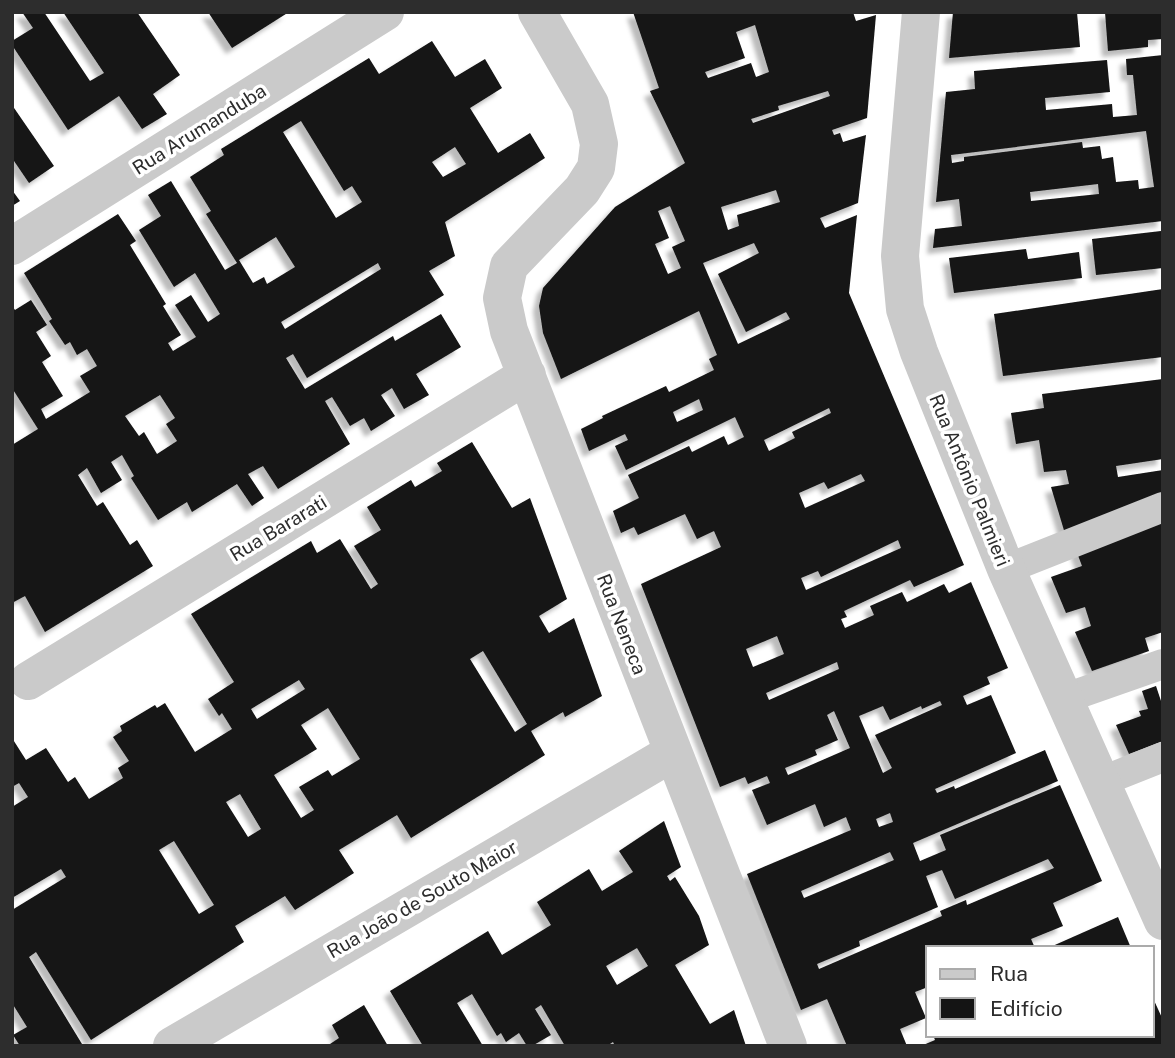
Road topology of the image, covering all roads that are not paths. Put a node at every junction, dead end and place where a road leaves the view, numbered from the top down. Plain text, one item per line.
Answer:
1 (385, 12) edge
2 (537, 12) edge
3 (921, 12) edge
4 (12, 246) edge
5 (527, 376) junction
6 (1163, 507) edge
7 (1006, 569) junction
8 (1163, 664) edge
9 (28, 681) dead end
10 (1063, 699) junction
11 (672, 753) junction
12 (1163, 757) edge
13 (1100, 782) junction
14 (1163, 921) edge
15 (172, 1046) edge
16 (788, 1046) edge

1 - 4 street, Rua Arumanduba
2 - 5 street, Rua Neneca
3 - 7 street, Rua Antônio Palmieri
5 - 9 street, Rua Bararati
5 - 11 street, Rua Neneca
6 - 7 lane
7 - 10 street, Rua Antônio Palmieri
8 - 10 lane
10 - 13 street, Rua Antônio Palmieri
11 - 15 street, Rua João de Souto Maior
11 - 16 street, Rua Neneca
12 - 13 lane
13 - 14 street, Rua Antônio Palmieri

